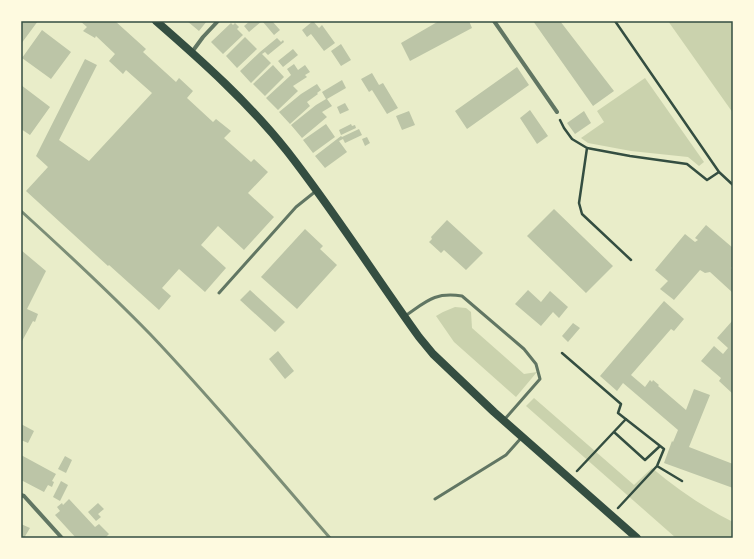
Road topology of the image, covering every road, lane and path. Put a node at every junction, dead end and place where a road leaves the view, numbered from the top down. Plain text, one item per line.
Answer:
1 (156, 21) edge
2 (218, 21) edge
3 (494, 21) edge
4 (615, 21) edge
5 (192, 52) junction
6 (557, 112) joint
7 (587, 148) junction
8 (719, 172) junction
9 (733, 185) edge
10 (317, 191) junction
11 (630, 260) dead end
12 (220, 293) dead end
13 (404, 317) junction
14 (562, 353) dead end
15 (626, 419) junction
16 (504, 420) junction
17 (614, 432) junction
18 (522, 437) junction
19 (660, 446) junction
20 (657, 466) junction
21 (570, 479) junction
22 (682, 481) dead end
23 (21, 495) edge
24 (434, 499) dead end
25 (611, 515) junction
26 (62, 538) edge
27 (637, 538) edge

1 - 5 main road
2 - 5 street
3 - 6 street
4 - 8 path
5 - 10 main road
6 - 7 path
7 - 8 path
7 - 11 path
8 - 9 path
10 - 12 lane
10 - 13 main road
13 - 16 main road
13 - 16 lane
14 - 15 path
15 - 17 path
15 - 19 path
16 - 18 main road
17 - 19 path
17 - 21 path
18 - 21 main road
18 - 24 lane
19 - 20 path
20 - 22 path
20 - 25 path
21 - 25 main road
23 - 26 street
25 - 27 main road

